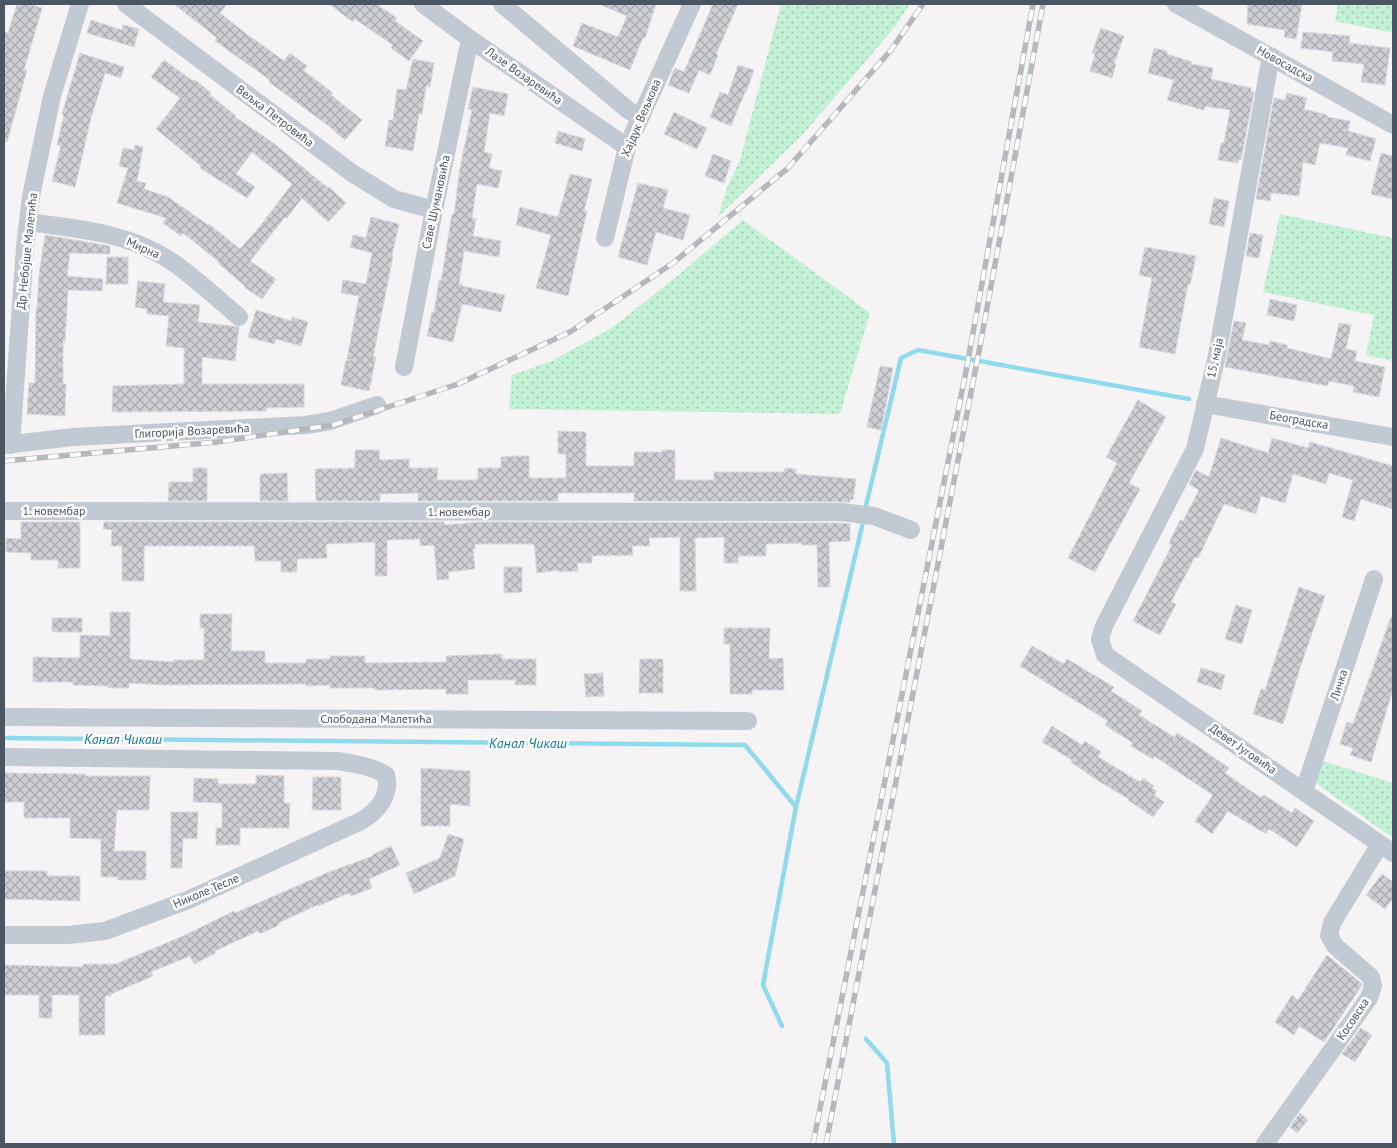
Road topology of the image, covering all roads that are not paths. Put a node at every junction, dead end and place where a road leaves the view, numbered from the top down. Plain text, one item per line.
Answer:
1 (80, 4) edge
2 (126, 4) edge
3 (423, 4) edge
4 (502, 4) edge
5 (692, 4) edge
6 (1176, 4) edge
7 (470, 39) junction
8 (1271, 56) junction
9 (640, 117) junction
10 (1393, 126) edge
11 (627, 147) junction
12 (434, 210) junction
13 (28, 222) junction
14 (605, 238) dead end
15 (239, 317) dead end
16 (404, 367) dead end
17 (1205, 404) junction
18 (377, 406) dead end
19 (1393, 437) edge
20 (7, 445) edge
21 (4, 511) edge
22 (911, 530) dead end
23 (1374, 578) dead end
24 (1100, 639) joint
25 (4, 717) edge
26 (748, 720) dead end
27 (4, 757) edge
28 (1304, 791) junction
29 (1387, 849) edge
30 (4, 935) edge
31 (1265, 1144) edge

1 - 13 street, Др Небојше Малетића
2 - 12 street, Вељка Петровића
3 - 7 street, Лазе Возаревића
4 - 9 street
5 - 9 street, Хајдук Вељкова
6 - 8 street, Новосадска
7 - 11 street, Лазе Возаревића
7 - 12 street, Саве Шумановића
8 - 10 street, Новосадска
8 - 17 street, 15. маја
9 - 11 street, Хајдук Вељкова
11 - 14 street, Хајдук Вељкова
12 - 16 street, Саве Шумановића
13 - 15 street, Мирна
13 - 20 street, Др Небојше Малетића
17 - 19 street, Београдска
17 - 24 street, 15. маја
18 - 20 street, Глигорија Возаревића
21 - 22 street, 1. новембар
23 - 28 street, Личка
24 - 28 street, Девет Југовића
25 - 26 street, Слободана Малетића
27 - 30 street, Николе Тесле
28 - 29 street, Девет Југовића
29 - 31 street, Косовска

